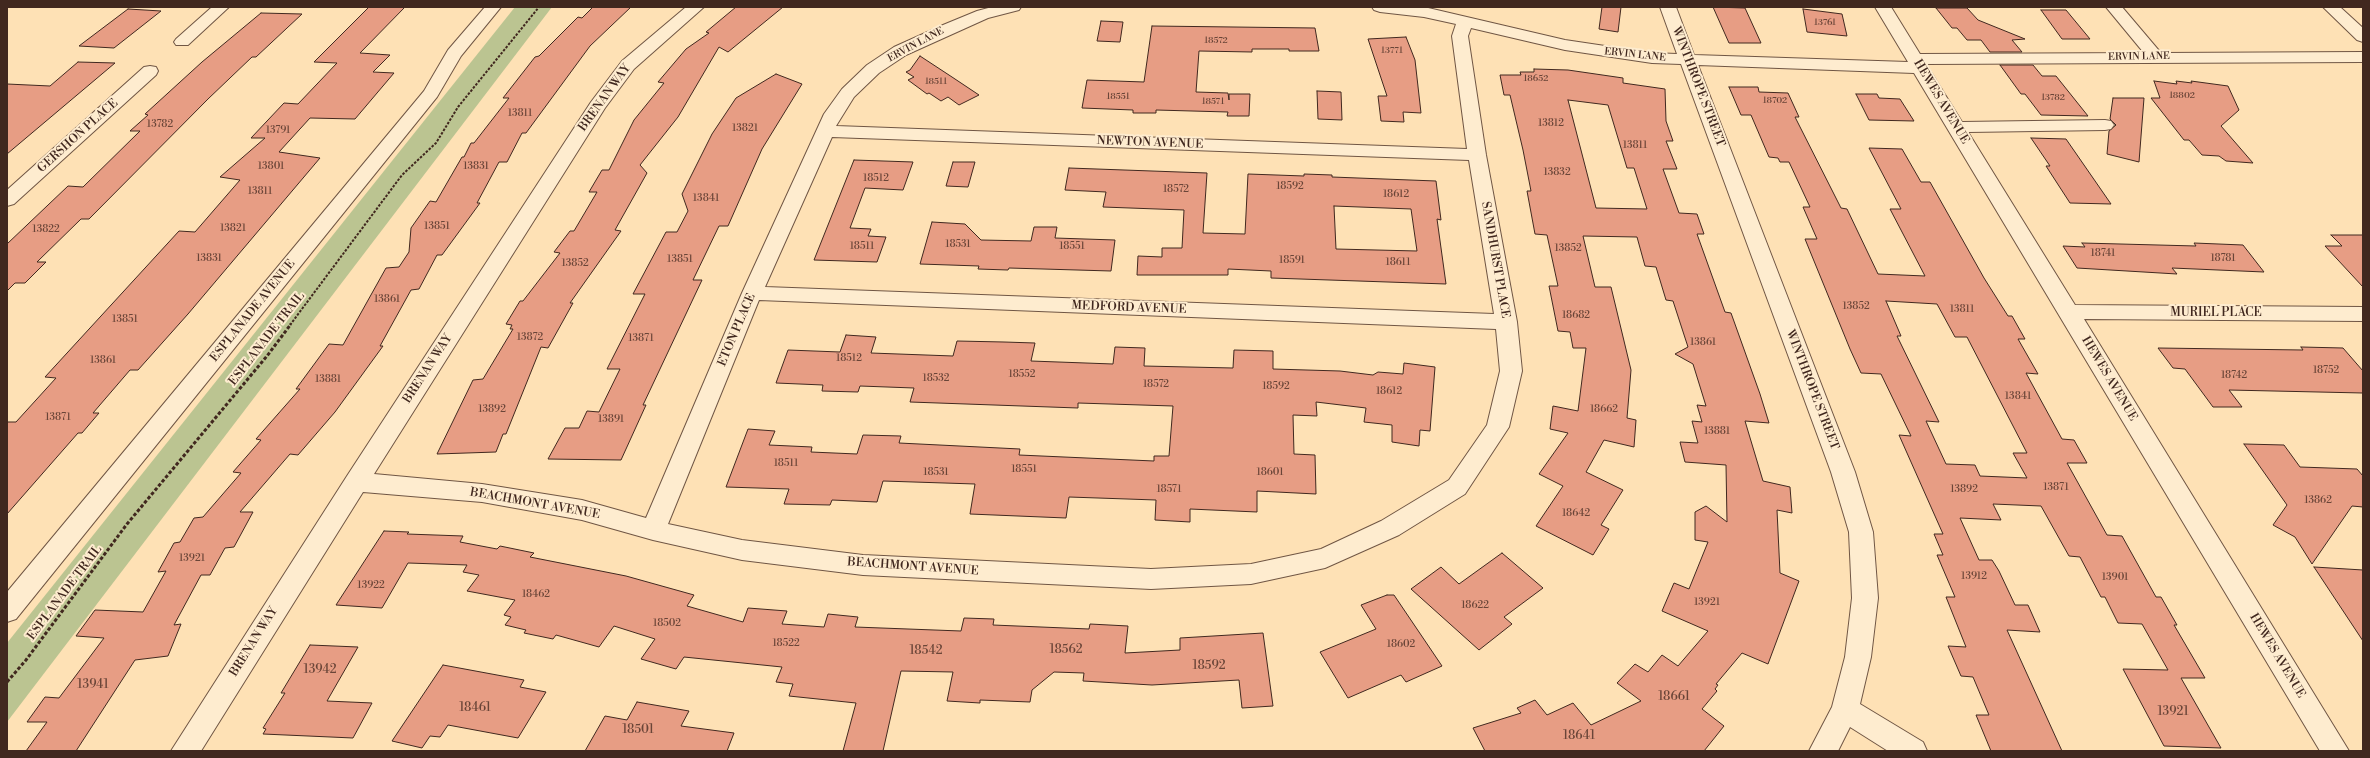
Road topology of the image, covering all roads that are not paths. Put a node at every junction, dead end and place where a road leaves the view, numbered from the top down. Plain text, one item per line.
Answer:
1 (221, 7) edge
2 (493, 7) edge
3 (696, 7) edge
4 (1013, 7) edge
5 (1380, 7) edge
6 (1668, 7) edge
7 (1883, 7) edge
8 (2114, 7) edge
9 (2331, 7) edge
10 (1465, 21) junction
11 (2363, 37) edge
12 (182, 42) dead end
13 (2156, 57) junction
14 (2363, 57) edge
15 (1687, 60) junction
16 (1917, 63) junction
17 (150, 71) dead end
18 (2106, 125) dead end
19 (1956, 127) junction
20 (824, 131) junction
21 (1477, 155) junction
22 (7, 200) edge
23 (752, 293) junction
24 (2068, 312) junction
25 (2363, 314) edge
26 (1506, 322) junction
27 (355, 482) junction
28 (1457, 487) joint
29 (653, 530) junction
30 (7, 611) edge
31 (1845, 709) junction
32 (185, 751) edge
33 (1823, 751) edge
34 (1913, 751) edge
35 (2335, 751) edge

1 - 12 street
2 - 30 street, ESPLANADE AVENUE
3 - 27 street, BRENAN WAY
4 - 20 street, ERVIN LANE
5 - 10 street, ERVIN LANE
6 - 15 street, WINTHROPE STREET
7 - 16 street, HEWES AVENUE
8 - 13 street
9 - 11 street
10 - 15 street, ERVIN LANE
10 - 21 street, SANDHURST PLACE
13 - 14 street, ERVIN LANE
13 - 16 street, ERVIN LANE
15 - 16 street, ERVIN LANE
15 - 31 street, WINTHROPE STREET
16 - 19 street, HEWES AVENUE
17 - 22 street, GERSHON PLACE
18 - 19 street
19 - 24 street, HEWES AVENUE
20 - 21 street, NEWTON AVENUE
20 - 23 street, ETON PLACE
21 - 26 street, SANDHURST PLACE
23 - 26 street, MEDFORD AVENUE
23 - 29 street, ETON PLACE
24 - 25 street, MURIEL PLACE
24 - 35 street, HEWES AVENUE
26 - 28 street, SANDHURST PLACE
27 - 29 street, BEACHMONT AVENUE
27 - 32 street, BRENAN WAY
28 - 29 street, BEACHMONT AVENUE
31 - 33 street, WINTHROPE STREET
31 - 34 street

